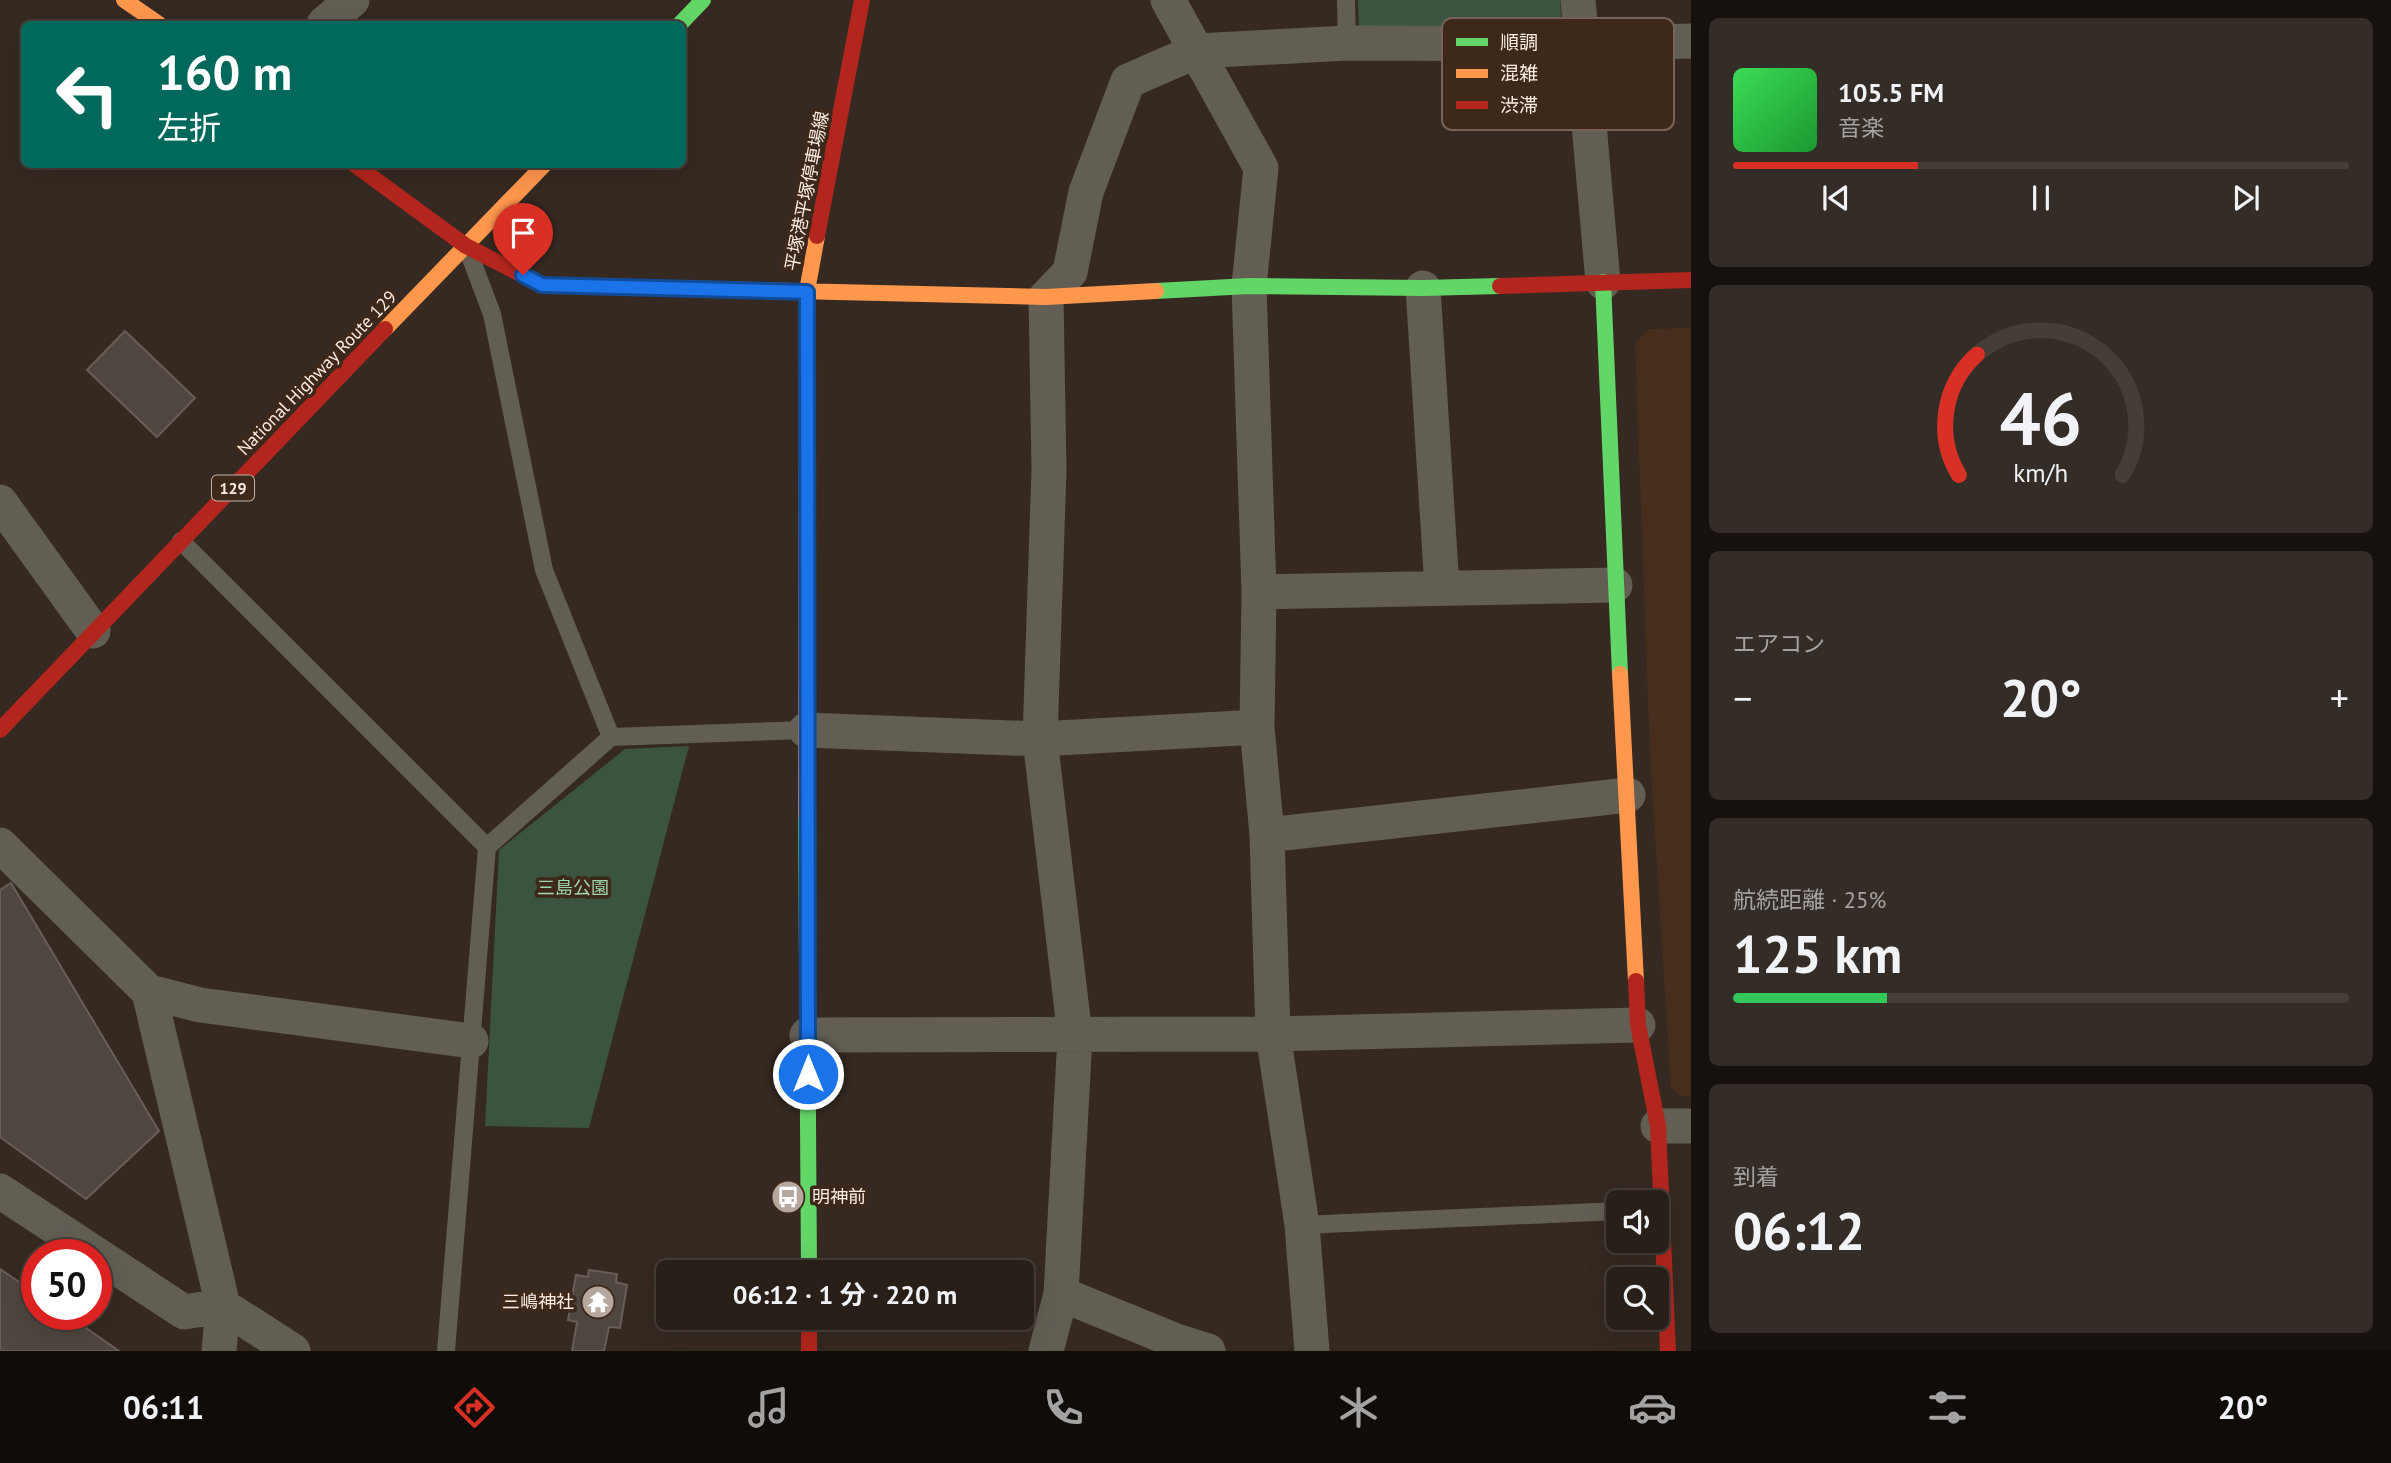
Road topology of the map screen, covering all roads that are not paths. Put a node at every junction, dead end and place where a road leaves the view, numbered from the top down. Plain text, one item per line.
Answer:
1 (124, 0) edge
2 (352, 0) edge
3 (704, 0) edge
4 (862, 0) edge
5 (1168, 0) edge
6 (1346, 0) edge
7 (1578, 0) edge
8 (1579, 18) edge
9 (155, 21) edge
10 (328, 21) edge
11 (683, 21) edge
12 (1347, 43) junction
13 (1442, 43) edge
14 (1197, 51) junction
15 (1589, 130) edge
16 (360, 168) edge
17 (541, 168) edge
18 (467, 246) junction
19 (1691, 280) edge
20 (1604, 282) junction
21 (1249, 286) junction
22 (1423, 288) junction
23 (807, 292) junction
24 (1046, 297) junction
25 (0, 502) edge
26 (181, 541) junction
27 (1615, 585) junction
28 (1442, 588) junction
29 (1259, 592) junction
30 (93, 631) junction
31 (1257, 727) junction
32 (0, 730) edge
33 (806, 730) junction
34 (611, 737) junction
35 (1040, 739) junction
36 (1628, 795) junction
37 (1267, 835) junction
38 (0, 845) edge
39 (487, 847) junction
40 (149, 992) junction
41 (1638, 1025) junction
42 (1273, 1034) junction
43 (807, 1035) junction
44 (1075, 1036) junction
45 (471, 1041) junction
46 (1674, 1126) edge
47 (1662, 1190) edge
48 (0, 1191) edge
49 (1606, 1212) edge
50 (1302, 1225) junction
51 (1662, 1253) edge
52 (809, 1260) edge
53 (1060, 1294) junction
54 (223, 1306) junction
55 (809, 1330) edge
56 (219, 1351) edge
57 (293, 1351) edge
58 (446, 1351) edge
59 (809, 1351) edge
60 (1046, 1351) edge
61 (1208, 1351) edge
62 (1312, 1351) edge
63 (1668, 1351) edge

1 - 9 main road
2 - 10 street
3 - 11 main road
4 - 23 main road, 平塚港平塚停車場線
5 - 14 street
6 - 12 lane
7 - 8 street
12 - 13 street
12 - 14 street
14 - 21 street
14 - 24 street
15 - 20 street
16 - 18 main road
17 - 18 main road, National Highway Route 129 / 129
18 - 23 main road
18 - 26 main road, National Highway Route 129 / 129
18 - 34 lane
19 - 20 main road
20 - 22 main road
20 - 27 main road
21 - 22 main road
21 - 24 main road
21 - 29 street
22 - 28 street
23 - 24 main road
23 - 33 main road, 平塚港平塚停車場線
24 - 35 street
25 - 30 street
26 - 30 main road, National Highway Route 129 / 129
26 - 39 lane
27 - 28 street
27 - 36 main road
28 - 29 street
29 - 31 street
30 - 32 main road, National Highway Route 129 / 129
31 - 35 street
31 - 37 street
33 - 34 lane
33 - 35 street
33 - 43 main road, 平塚港平塚停車場線
34 - 39 lane
35 - 44 street
36 - 37 street
36 - 41 main road
37 - 42 street
38 - 40 street
39 - 45 lane
40 - 45 street
40 - 54 street
41 - 42 street
41 - 46 main road
42 - 44 street
42 - 50 street
43 - 44 street
43 - 52 main road, 平塚港平塚停車場線
44 - 53 street
45 - 58 lane
46 - 47 main road
48 - 54 street
49 - 50 lane
50 - 62 street
51 - 63 main road
53 - 60 street
53 - 61 street
54 - 56 street
54 - 57 street
55 - 59 main road

